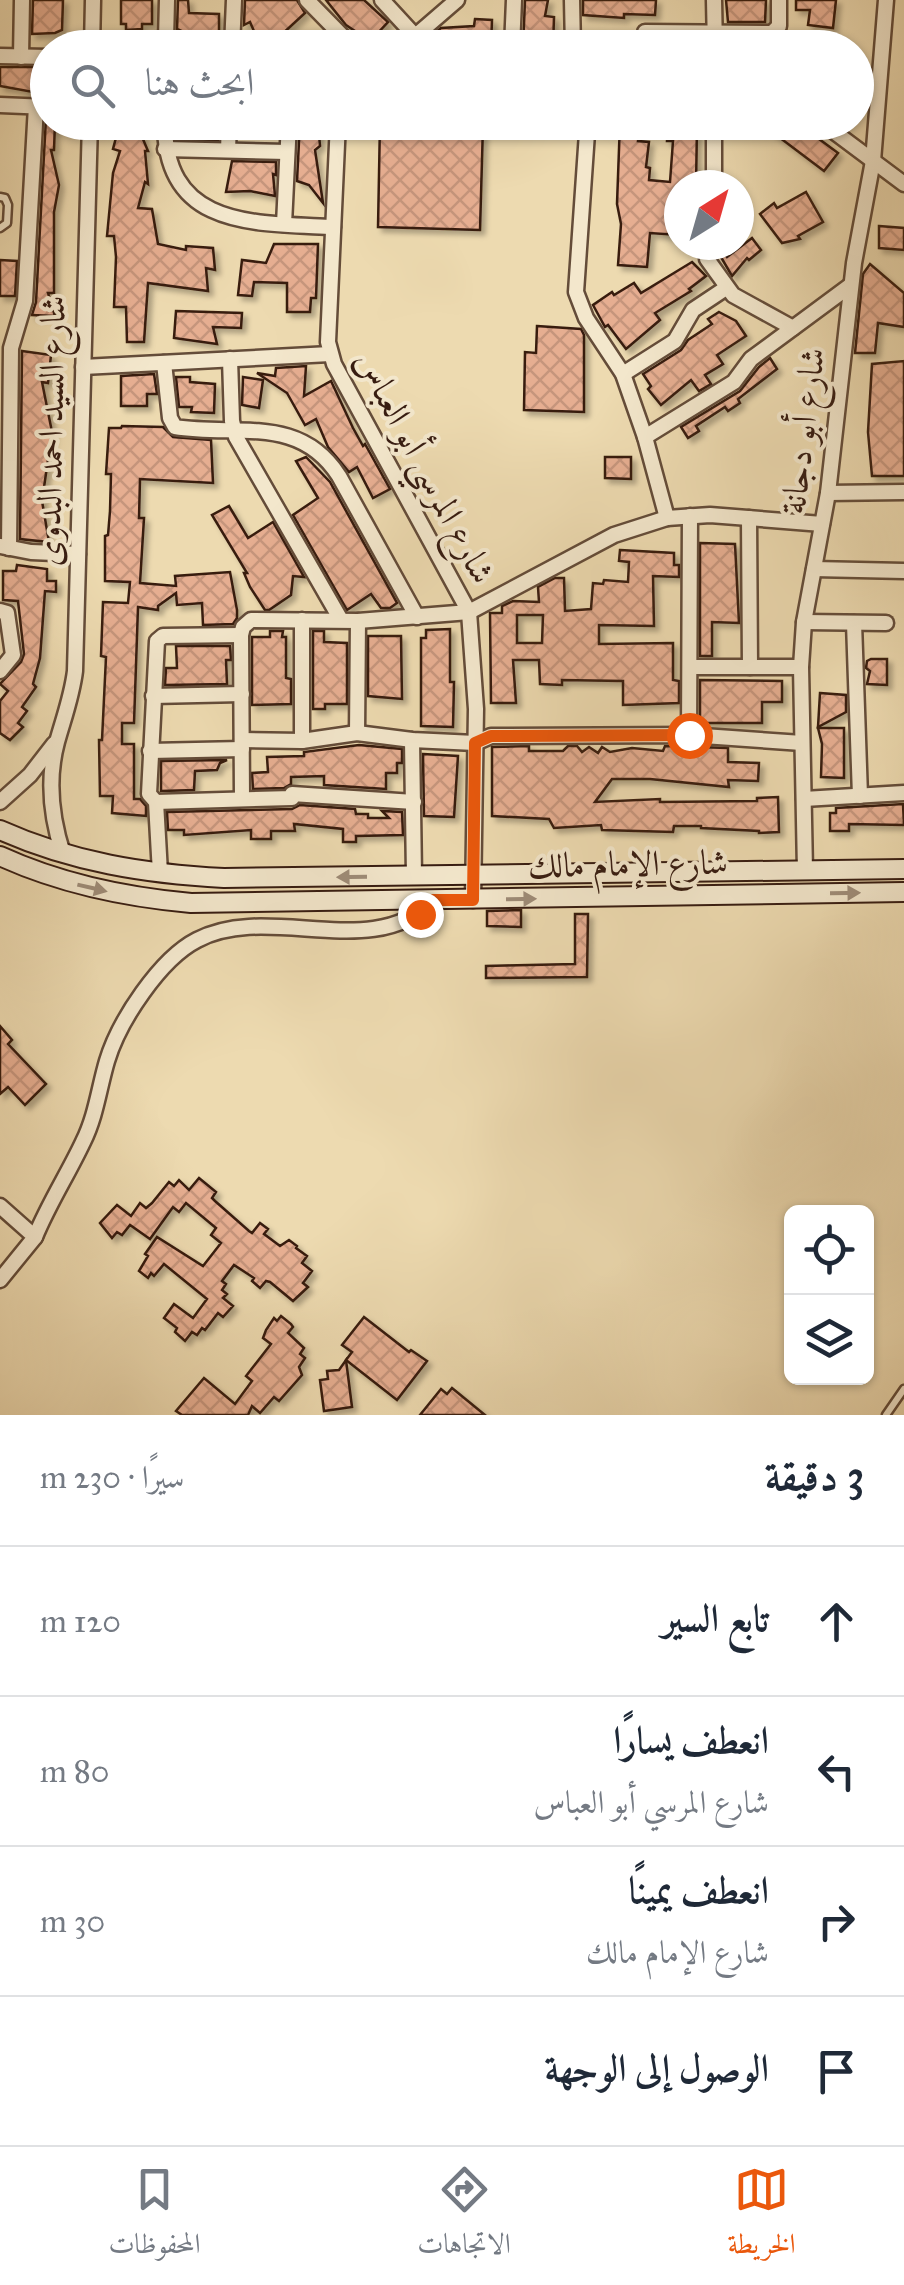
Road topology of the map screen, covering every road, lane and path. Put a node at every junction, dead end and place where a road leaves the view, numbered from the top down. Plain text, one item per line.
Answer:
1 (22, 0) edge
2 (93, 0) edge
3 (167, 0) edge
4 (234, 0) edge
5 (307, 0) edge
6 (382, 0) edge
7 (514, 0) edge
8 (572, 0) edge
9 (714, 0) edge
10 (779, 0) edge
11 (886, 0) edge
12 (455, 1) edge
13 (92, 30) edge
14 (166, 30) edge
15 (233, 30) edge
16 (336, 30) edge
17 (403, 30) edge
18 (427, 30) edge
19 (513, 30) edge
20 (573, 30) edge
21 (714, 30) edge
22 (776, 30) edge
23 (0, 56) edge
24 (21, 56) junction
25 (30, 56) edge
26 (0, 105) edge
27 (30, 106) edge
28 (39, 140) edge
29 (89, 140) edge
30 (165, 140) edge
31 (228, 140) edge
32 (288, 140) edge
33 (337, 140) edge
34 (587, 140) edge
35 (714, 140) edge
36 (845, 140) edge
37 (165, 149) junction
38 (228, 150) junction
39 (287, 152) junction
40 (873, 161) junction
41 (714, 170) edge
42 (904, 184) edge
43 (0, 197) edge
44 (284, 224) junction
45 (332, 227) junction
46 (0, 228) edge
47 (708, 260) edge
48 (851, 285) junction
49 (726, 288) junction
50 (793, 328) junction
51 (6, 348) edge
52 (330, 354) junction
53 (230, 360) junction
54 (164, 363) junction
55 (83, 367) junction
56 (624, 374) junction
57 (234, 431) junction
58 (645, 437) junction
59 (904, 492) edge
60 (828, 493) junction
61 (690, 516) junction
62 (667, 518) junction
63 (748, 518) junction
64 (822, 524) junction
65 (5, 547) edge
66 (78, 554) junction
67 (814, 569) junction
68 (904, 571) edge
69 (0, 611) edge
70 (469, 612) junction
71 (417, 618) junction
72 (302, 620) junction
73 (341, 620) junction
74 (358, 622) junction
75 (804, 622) junction
76 (854, 623) junction
77 (886, 624) dead end
78 (241, 635) junction
79 (690, 666) junction
80 (750, 667) junction
81 (801, 667) junction
82 (0, 671) edge
83 (242, 694) junction
84 (153, 696) junction
85 (356, 732) junction
86 (689, 735) junction
87 (58, 740) junction
88 (412, 740) junction
89 (302, 741) junction
90 (475, 743) junction
91 (802, 743) junction
92 (242, 744) junction
93 (150, 751) junction
94 (904, 794) edge
95 (860, 796) junction
96 (242, 798) junction
97 (804, 799) junction
98 (0, 802) edge
99 (156, 802) junction
100 (414, 802) junction
101 (0, 830) edge
102 (63, 854) junction
103 (0, 856) edge
104 (904, 869) edge
105 (805, 871) junction
106 (160, 874) junction
107 (414, 876) junction
108 (474, 876) junction
109 (904, 892) edge
110 (433, 900) junction
111 (473, 900) junction
112 (0, 1206) edge
113 (36, 1237) junction
114 (0, 1280) edge
115 (904, 1390) edge
116 (886, 1415) edge

1 - 24 street
2 - 13 street
3 - 14 street
4 - 15 street
5 - 16 street
6 - 17 street
7 - 19 street
8 - 20 street
9 - 21 street
10 - 22 street
11 - 40 street, شارع أبو دجانة
12 - 18 street
23 - 24 street
24 - 25 street
26 - 27 street
28 - 51 street
29 - 55 street, شارع السيد احمد البدوى
30 - 37 street
31 - 38 street
32 - 39 street
33 - 45 street, شارع المرسي أبو العباس
34 - 56 street
35 - 41 street
36 - 40 street
37 - 38 street
37 - 44 street
38 - 39 street
39 - 44 street
40 - 42 street
40 - 48 street, شارع أبو دجانة
43 - 46 lane
44 - 45 street
45 - 52 street, شارع المرسي أبو العباس
47 - 49 street
48 - 50 street
48 - 60 street, شارع أبو دجانة
49 - 50 street
49 - 56 street
50 - 58 street
51 - 65 street
52 - 53 street
52 - 70 street, شارع المرسي أبو العباس
53 - 54 street
53 - 57 street
54 - 55 street
54 - 57 street
55 - 66 street, شارع السيد احمد البدوى
56 - 58 street
57 - 71 street
57 - 73 street
58 - 62 street
59 - 60 street
60 - 64 street, شارع أبو دجانة
61 - 62 street
61 - 63 street
61 - 79 street
62 - 70 street
63 - 64 street
63 - 80 street
64 - 67 street, شارع أبو دجانة
65 - 66 street
66 - 87 street, شارع السيد احمد البدوى
67 - 68 street
67 - 75 street, شارع أبو دجانة
69 - 82 street
70 - 71 street
70 - 90 street, شارع المرسي أبو العباس
71 - 74 street
72 - 73 street
72 - 78 street
72 - 89 street
73 - 74 street
74 - 85 street
75 - 76 street
75 - 81 street, شارع أبو دجانة
76 - 77 street
76 - 95 street
78 - 83 street
78 - 84 street
79 - 80 street
79 - 86 street
80 - 81 street
81 - 91 street, شارع أبو دجانة
83 - 84 street
83 - 92 street
84 - 93 street
85 - 88 street
85 - 89 street
86 - 90 street
86 - 91 street
87 - 98 street, شارع السيد احمد البدوى
87 - 102 street, شارع السيد احمد البدوى
88 - 90 street
88 - 100 street
89 - 92 street
90 - 108 street, شارع المرسي أبو العباس
91 - 97 street, شارع أبو دجانة
92 - 93 street
92 - 96 street
93 - 99 street
94 - 95 street
95 - 97 street
96 - 99 street
96 - 100 street
97 - 105 street, شارع أبو دجانة
99 - 106 street
100 - 107 street
101 - 102 street, شارع الإمام مالك
102 - 106 street, شارع الإمام مالك
103 -> 110 street, شارع الإمام مالك
104 - 105 street, شارع الإمام مالك
105 - 108 street, شارع الإمام مالك
107 -> 106 street, شارع الإمام مالك
107 - 108 street, شارع الإمام مالك
108 - 111 street, شارع المرسي أبو العباس
111 -> 109 street, شارع الإمام مالك
110 - 111 street, شارع الإمام مالك
110 - 113 street
112 - 113 street
113 - 114 street
115 - 116 lane

